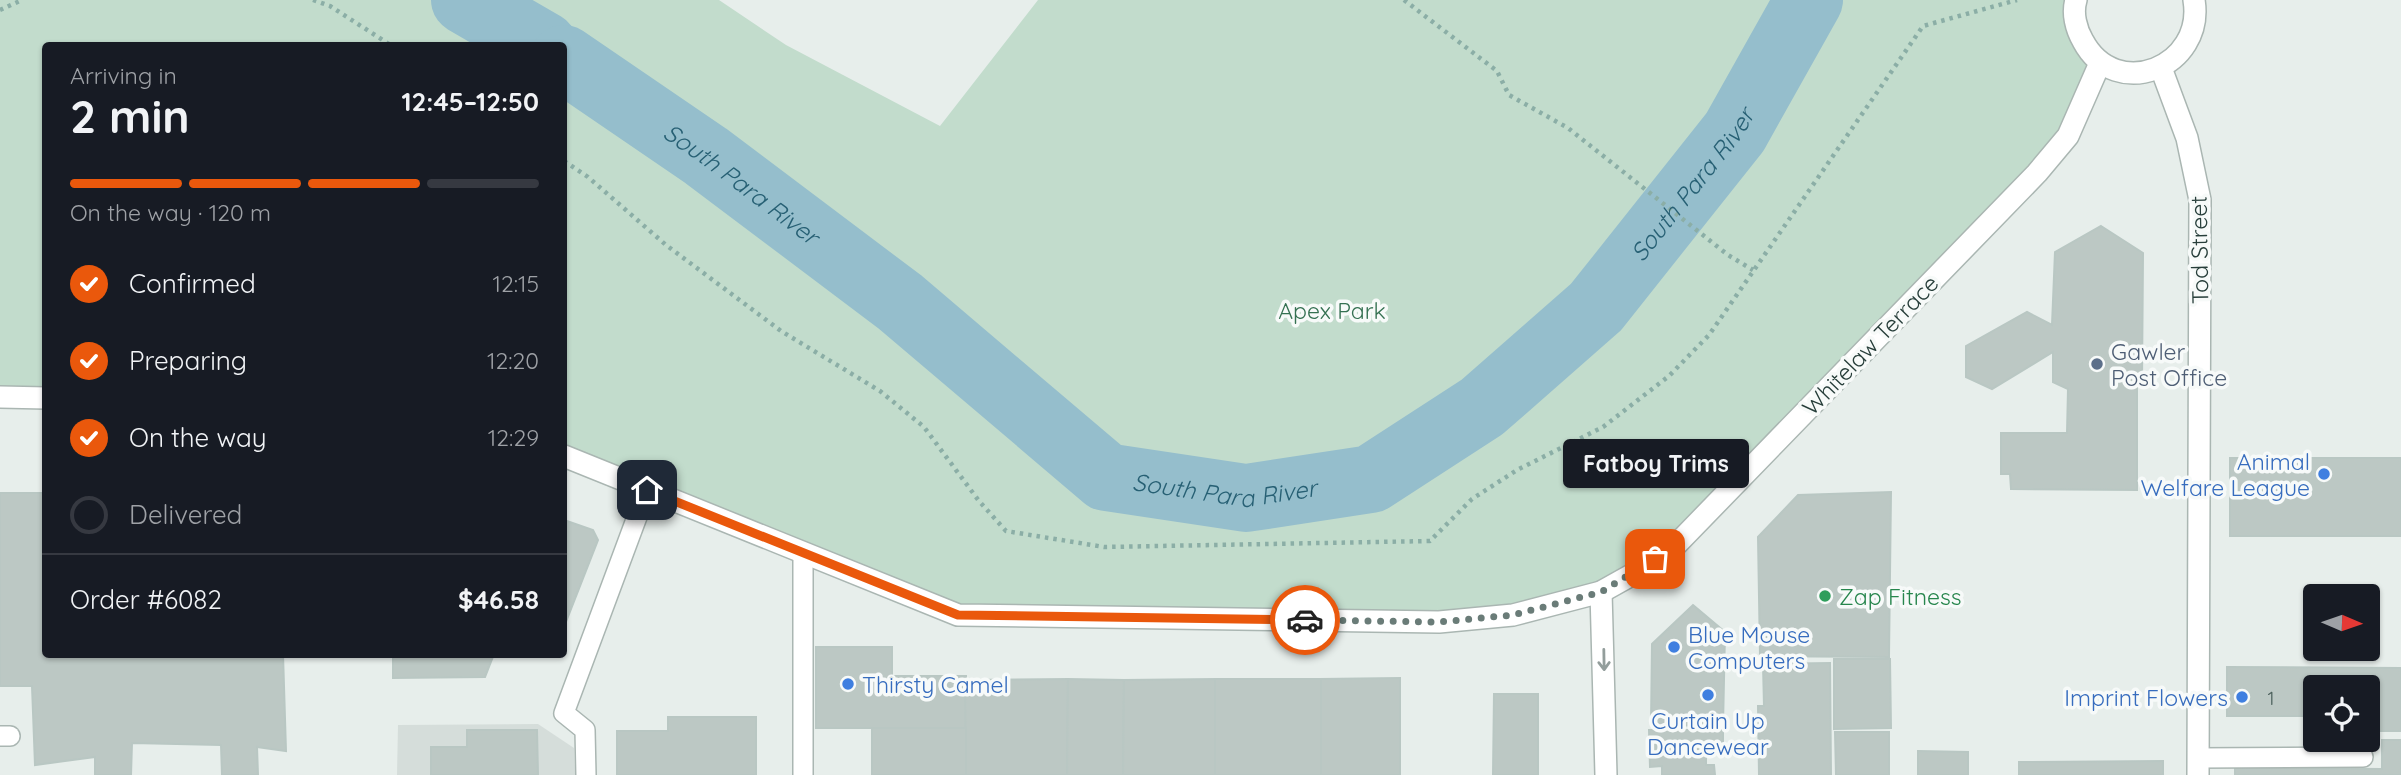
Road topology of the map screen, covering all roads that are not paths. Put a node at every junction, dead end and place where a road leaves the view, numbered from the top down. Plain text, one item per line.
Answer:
1 (2076, 0) edge
2 (2194, 0) edge
3 (2101, 63) junction
4 (2161, 68) junction
5 (0, 397) edge
6 (42, 398) edge
7 (567, 457) edge
8 (647, 490) junction
9 (803, 552) junction
10 (1601, 592) junction
11 (2363, 757) dead end
12 (2198, 766) edge
13 (586, 775) edge
14 (803, 775) edge
15 (1606, 775) edge

1 - 3 street
2 - 4 street
3 - 4 street
3 - 10 street, Whitelaw Terrace
4 - 12 street, Tod Street
5 - 6 street
7 - 8 street, Whitelaw Terrace
8 - 9 street, Whitelaw Terrace
8 - 13 lane
9 - 10 street, Whitelaw Terrace
9 - 14 lane
10 -> 15 street
11 - 12 lane

